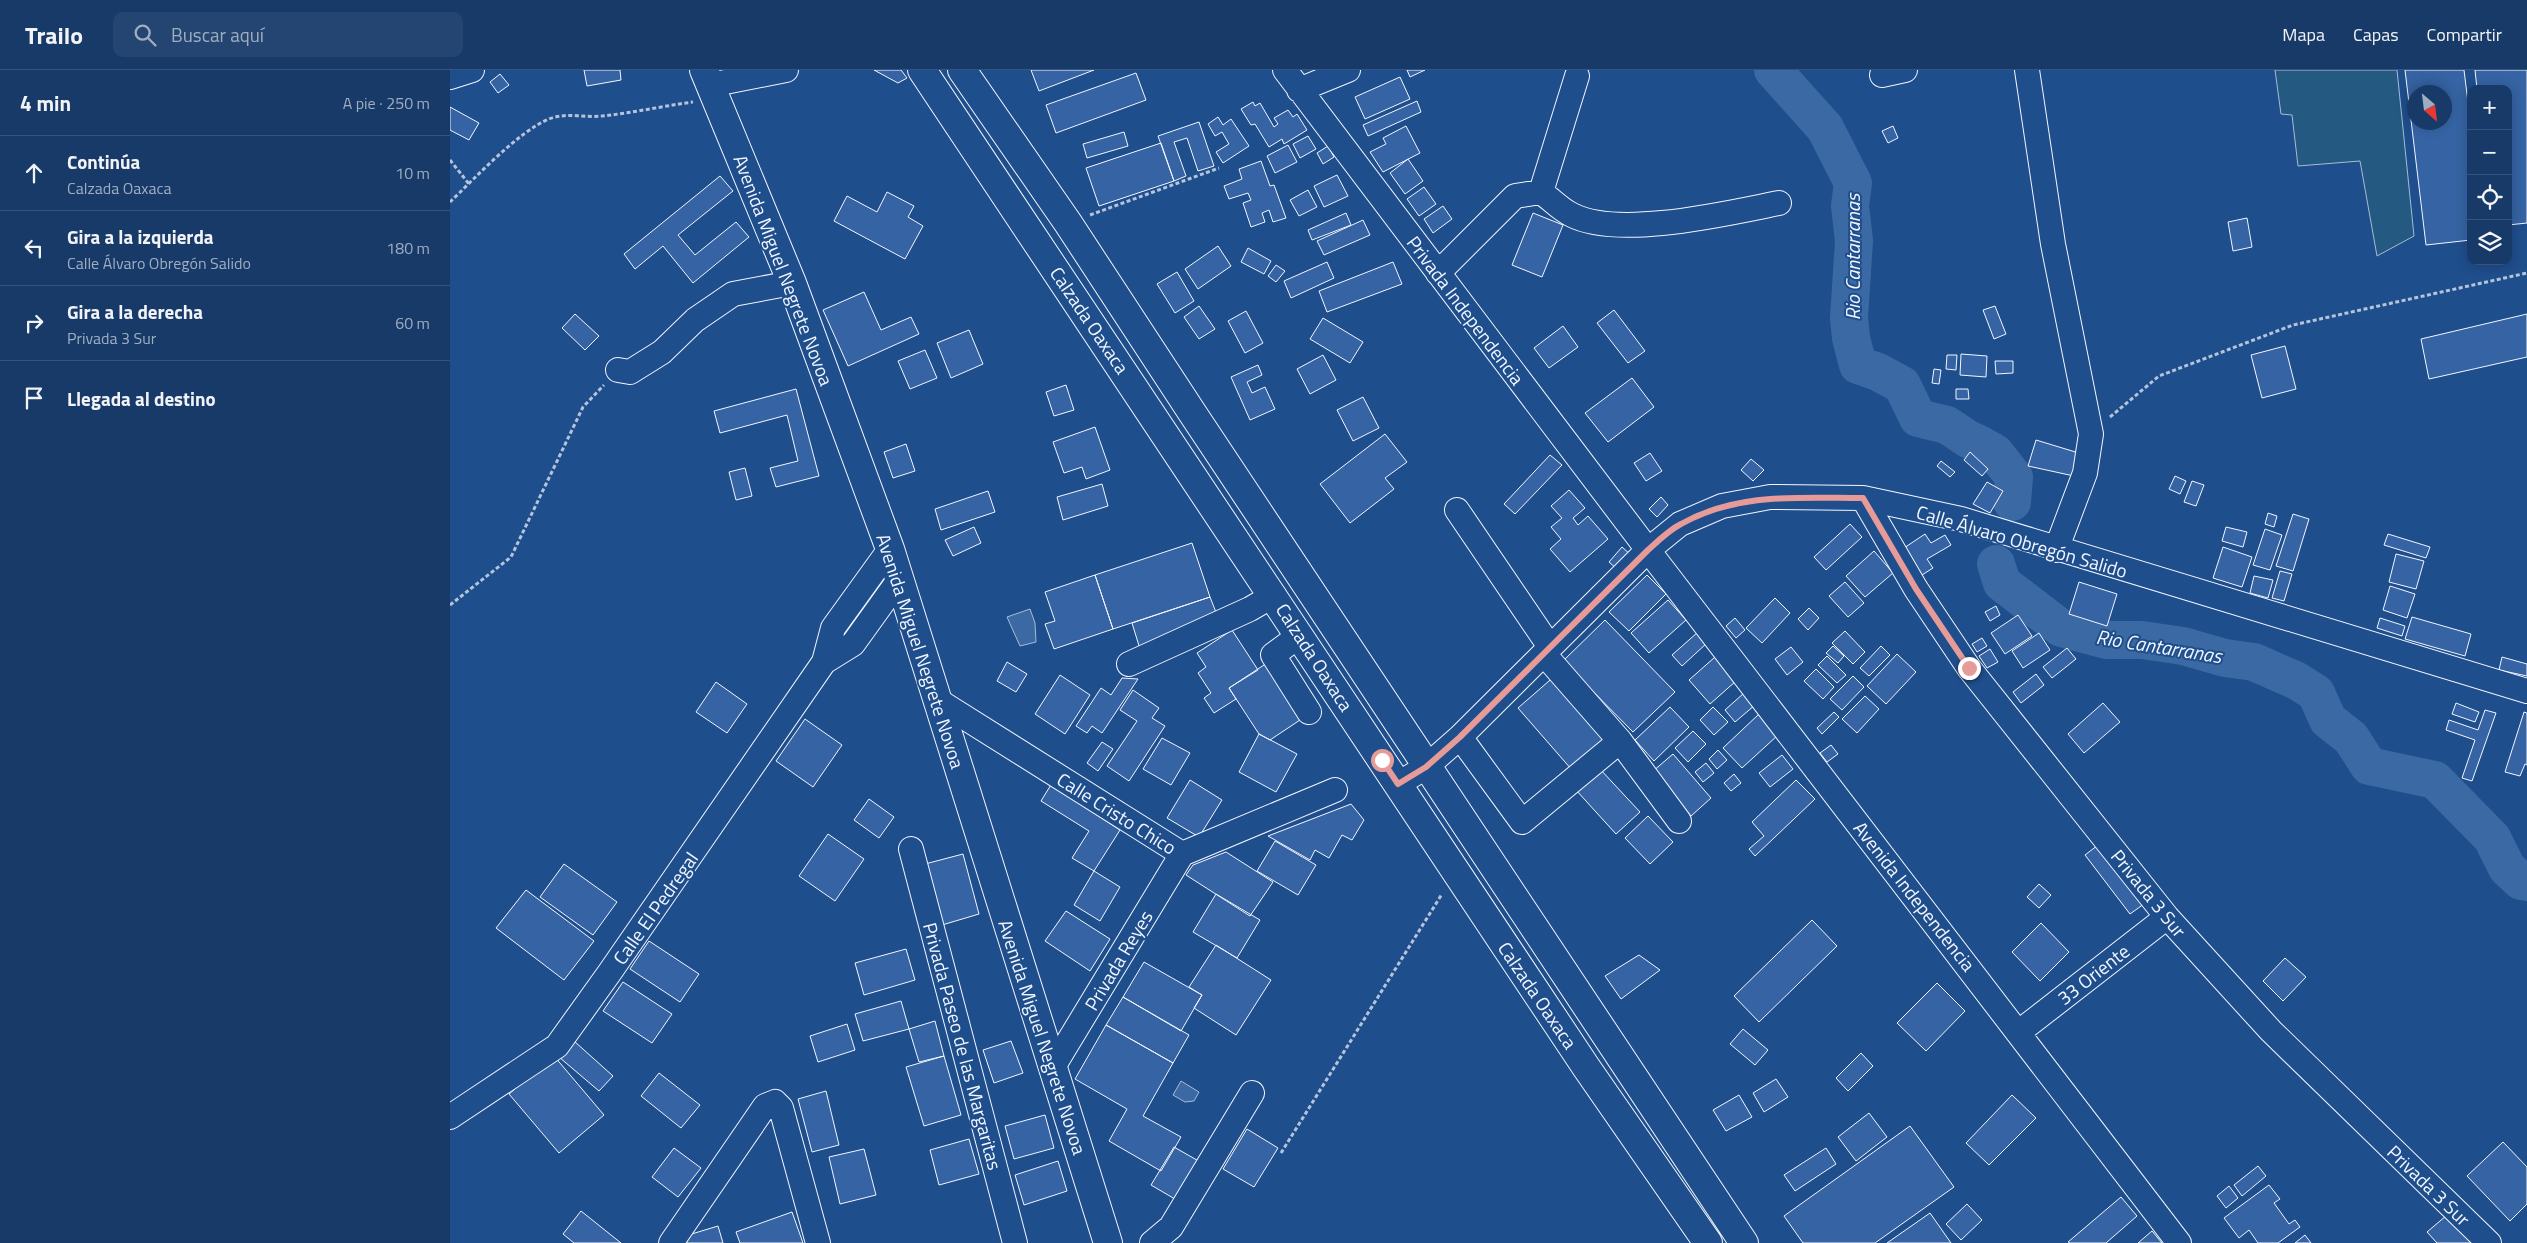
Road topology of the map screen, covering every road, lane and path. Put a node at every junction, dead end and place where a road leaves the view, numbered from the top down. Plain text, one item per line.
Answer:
1 (472, 70) edge
2 (786, 70) edge
3 (922, 70) edge
4 (962, 70) edge
5 (1285, 70) edge
6 (1348, 70) edge
7 (2027, 70) edge
8 (1577, 76) dead end
9 (450, 77) edge
10 (710, 84) edge
11 (1299, 90) junction
12 (450, 160) edge
13 (1219, 168) dead end
14 (469, 184) junction
15 (1541, 192) junction
16 (450, 202) edge
17 (1779, 204) dead end
18 (1099, 212) dead end
19 (1438, 273) junction
20 (2527, 273) edge
21 (792, 283) junction
22 (618, 370) joint
23 (2091, 434) junction
24 (1863, 498) junction
25 (1457, 510) dead end
26 (890, 549) junction
27 (1283, 550) junction
28 (1648, 550) junction
29 (2056, 550) junction
30 (1256, 568) junction
31 (899, 580) junction
32 (1274, 595) junction
33 (450, 605) edge
34 (1300, 635) junction
35 (1547, 651) junction
36 (824, 662) junction
37 (1129, 664) dead end
38 (1322, 668) junction
39 (1291, 685) junction
40 (2527, 691) edge
41 (937, 700) junction
42 (1309, 712) dead end
43 (1460, 737) junction
44 (1620, 741) junction
45 (1426, 767) junction
46 (1398, 784) junction
47 (1335, 790) dead end
48 (1679, 821) dead end
49 (911, 849) dead end
50 (1182, 854) junction
51 (1456, 871) junction
52 (2167, 916) junction
53 (2020, 1032) junction
54 (1053, 1067) junction
55 (1252, 1093) dead end
56 (450, 1117) edge
57 (1281, 1152) dead end
58 (671, 1243) edge
59 (818, 1243) edge
60 (1015, 1243) edge
61 (1108, 1243) edge
62 (1152, 1243) edge
63 (1708, 1243) edge
64 (1744, 1243) edge
65 (2180, 1243) edge
66 (2489, 1243) edge

1 - 9 street
2 - 10 street
3 - 30 main road, Calzada Oaxaca
4 - 27 main road, Calzada Oaxaca
5 - 11 street, Privada Independencia
6 - 11 street
7 - 23 street
8 - 15 street
10 - 14 path
10 - 21 main road, Avenida Miguel Negrete Novoa
11 - 19 street, Privada Independencia
12 - 14 path
13 - 18 path
14 - 16 path
15 - 17 street
15 - 19 street
19 - 28 street, Privada Independencia
20 - 23 path
21 - 22 street
21 - 26 main road, Avenida Miguel Negrete Novoa
22 - 33 path
23 - 29 street
24 - 28 street, Calle Álvaro Obregón Salido
24 - 29 street, Calle Álvaro Obregón Salido
24 - 52 street, Privada 3 Sur
25 - 35 street
26 - 31 main road, Avenida Miguel Negrete Novoa
26 - 36 street, Calle El Pedregal
27 - 30 main road
27 - 45 main road, Calzada Oaxaca
28 - 35 street, Calle Álvaro Obregón Salido
28 - 53 street, Avenida Independencia
29 - 40 street, Calle Álvaro Obregón Salido
30 - 32 main road, Calzada Oaxaca
31 - 36 street, Calle El Pedregal
31 - 41 main road, Avenida Miguel Negrete Novoa
32 - 34 main road, Calzada Oaxaca
32 - 37 street
34 - 38 main road, Calzada Oaxaca
34 - 39 street
35 - 43 street, Calle Álvaro Obregón Salido
35 - 44 street
36 - 56 street, Calle El Pedregal
38 - 39 street
38 - 46 main road, Calzada Oaxaca
39 - 42 street
41 - 50 street, Calle Cristo Chico
41 - 54 main road, Avenida Miguel Negrete Novoa
43 - 44 street
43 - 45 street, Calle Álvaro Obregón Salido
44 - 48 street
45 - 46 street, Calle Álvaro Obregón Salido
45 - 64 main road, Calzada Oaxaca
46 - 51 main road, Calzada Oaxaca
47 - 50 street, Calle Cristo Chico
49 - 60 street, Privada Paseo de las Margaritas
50 - 54 street, Privada Reyes
51 - 57 path
51 - 63 main road, Calzada Oaxaca
52 - 53 street, 33 Oriente
52 - 66 street, Privada 3 Sur
53 - 65 street, Avenida Independencia
54 - 61 main road, Avenida Miguel Negrete Novoa
55 - 62 street
58 - 59 street

